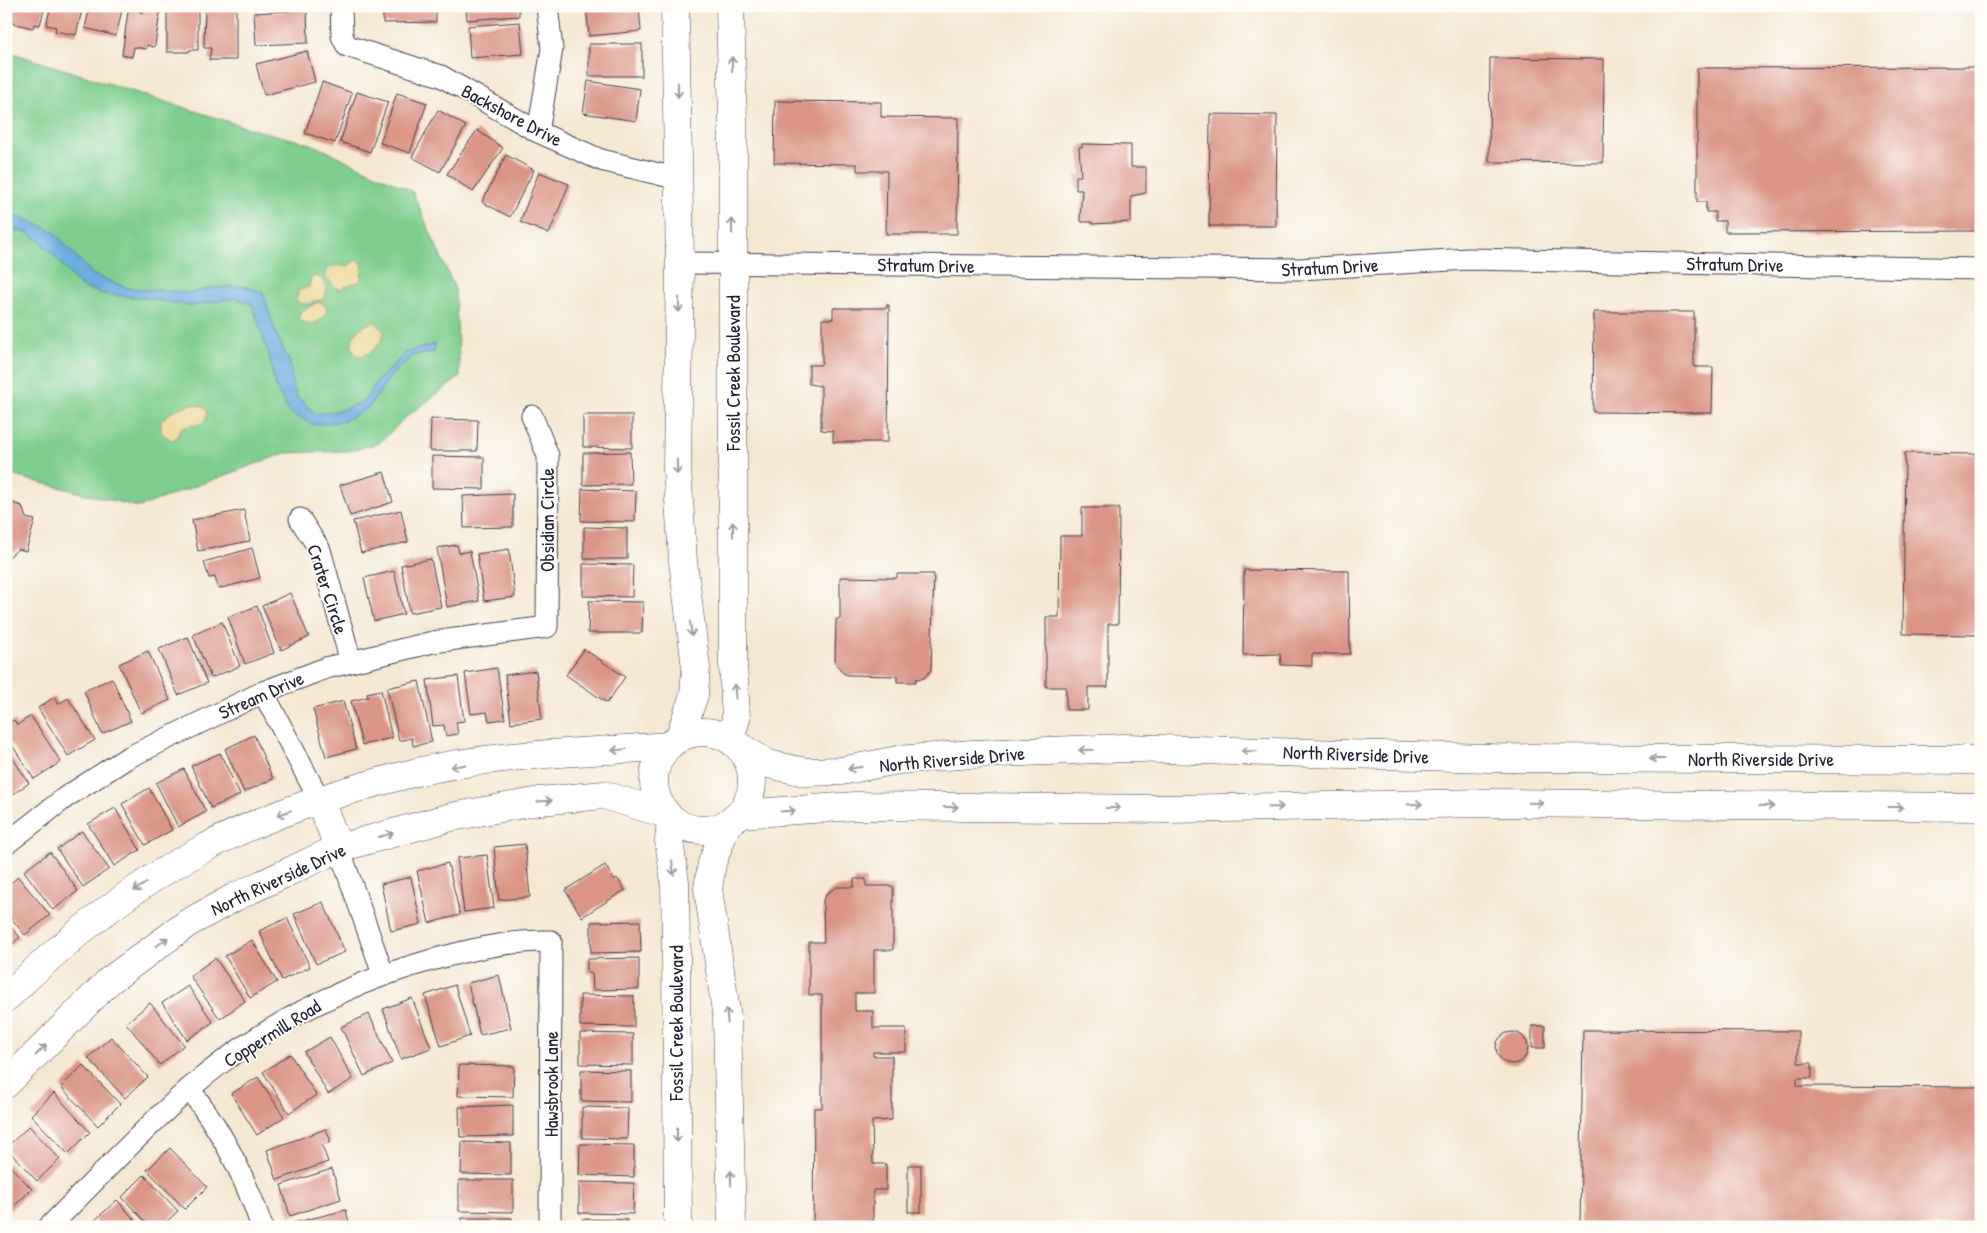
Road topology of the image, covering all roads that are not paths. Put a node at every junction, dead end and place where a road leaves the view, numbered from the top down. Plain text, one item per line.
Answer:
1 (341, 6) edge
2 (547, 6) edge
3 (675, 6) edge
4 (730, 6) edge
5 (538, 132) junction
6 (679, 179) junction
7 (680, 263) junction
8 (732, 263) junction
9 (1981, 269) edge
10 (532, 416) dead end
11 (300, 519) dead end
12 (547, 627) joint
13 (351, 662) junction
14 (264, 692) junction
15 (674, 741) junction
16 (735, 743) junction
17 (1981, 760) edge
18 (319, 799) junction
19 (1981, 807) edge
20 (669, 817) junction
21 (734, 819) junction
22 (6, 844) edge
23 (339, 848) junction
24 (551, 941) joint
25 (383, 974) junction
26 (6, 998) edge
27 (6, 1084) edge
28 (189, 1089) junction
29 (48, 1227) edge
30 (262, 1227) edge
31 (550, 1227) edge
32 (678, 1227) edge
33 (732, 1227) edge

1 - 5 street, Backshore Drive
2 - 5 street
3 -> 6 main road
8 -> 4 main road, Fossil Creek Boulevard
5 - 6 street, Backshore Drive
6 - 7 main road
7 - 8 street, Stratum Drive
7 -> 15 main road
8 - 9 street, Stratum Drive
16 -> 8 main road, Fossil Creek Boulevard
10 - 12 street, Obsidian Circle
11 - 13 street, Crater Circle
12 - 13 street, Stream Drive
13 - 14 street, Stream Drive
14 - 18 street
14 - 22 street, Stream Drive
15 - 16 main road
15 -> 18 main road
15 - 20 main road
17 -> 16 main road, North Riverside Drive
16 - 21 main road
18 - 23 main road
18 -> 26 main road
21 -> 19 main road
20 - 21 main road
23 -> 20 main road, North Riverside Drive
20 -> 32 main road, Fossil Creek Boulevard
33 -> 21 main road
23 - 25 street
27 -> 23 main road, North Riverside Drive
24 - 25 street, Coppermill Road
24 - 31 street, Hawsbrook Lane
25 - 28 street, Coppermill Road
28 - 29 street, Coppermill Road
28 - 30 street

